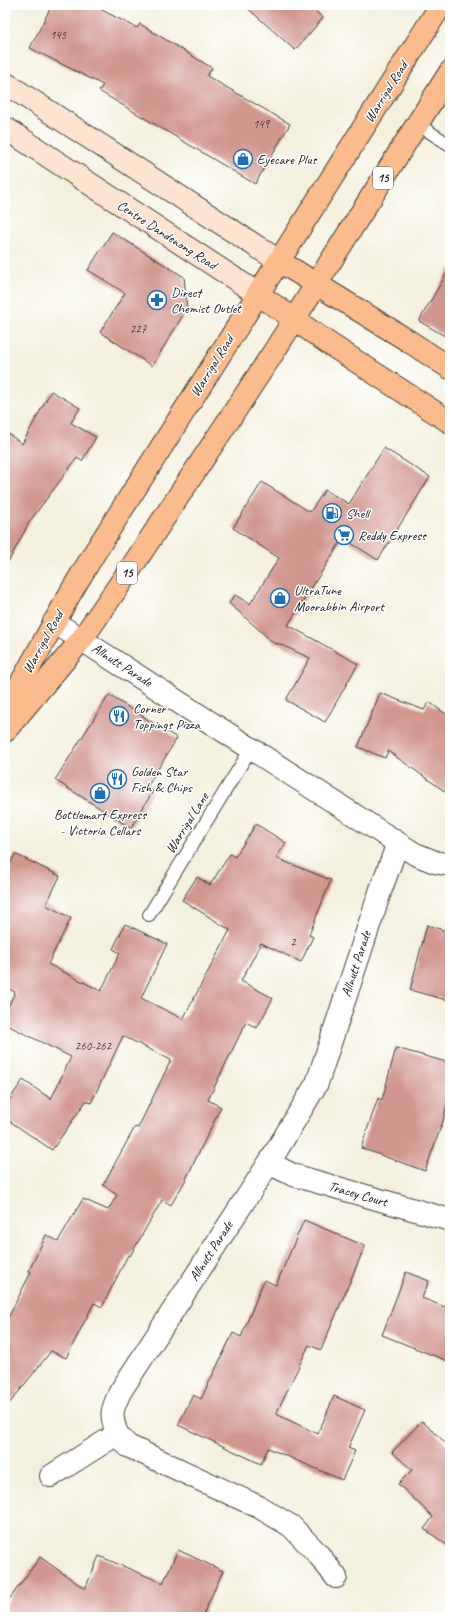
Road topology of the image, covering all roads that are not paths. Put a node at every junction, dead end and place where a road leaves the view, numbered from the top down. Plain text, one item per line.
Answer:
1 (441, 5) edge
2 (450, 72) edge
3 (5, 83) edge
4 (417, 124) junction
5 (5, 128) edge
6 (450, 145) edge
7 (279, 261) junction
8 (316, 283) junction
9 (258, 294) junction
10 (294, 318) junction
11 (450, 368) edge
12 (450, 422) edge
13 (54, 622) junction
14 (82, 639) junction
15 (5, 712) edge
16 (5, 731) edge
17 (252, 747) junction
18 (398, 843) junction
19 (450, 865) edge
20 (149, 915) dead end
21 (269, 1163) junction
22 (450, 1220) edge
23 (117, 1434) junction
24 (51, 1476) dead end
25 (336, 1577) dead end

1 - 7 main road, Warrigal Road
2 - 4 main road, Warrigal Road / 15
3 - 7 main road
4 - 6 lane
4 - 8 main road, Warrigal Road / 15
5 - 9 main road, Centre Dandenong Road
7 - 8 main road
7 - 9 main road, Warrigal Road
8 - 10 main road, Warrigal Road / 15
8 - 11 main road
9 - 10 main road, Centre Dandenong Road
9 - 13 main road, Warrigal Road
10 - 12 main road, Centre Dandenong Road
10 - 14 main road, Warrigal Road / 15
13 - 14 street, Allnutt Parade
13 - 15 main road, Warrigal Road
14 - 16 main road, Warrigal Road / 15
14 - 17 street, Allnutt Parade
17 - 18 street, Allnutt Parade
17 - 20 lane, Warrigal Lane
18 - 19 street
18 - 21 street, Allnutt Parade
21 - 22 street, Tracey Court
21 - 23 street, Allnutt Parade
23 - 24 street
23 - 25 street

